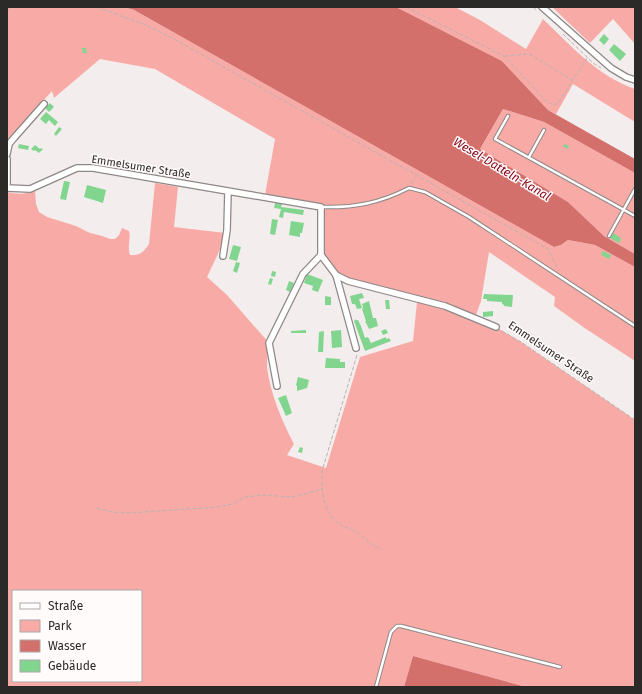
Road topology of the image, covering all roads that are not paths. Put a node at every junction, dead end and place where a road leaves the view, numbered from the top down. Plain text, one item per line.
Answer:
1 (542, 7) edge
2 (635, 80) edge
3 (44, 104) dead end
4 (508, 116) dead end
5 (544, 130) dead end
6 (7, 154) edge
7 (529, 158) junction
8 (7, 159) edge
9 (7, 188) edge
10 (635, 189) edge
11 (228, 192) junction
12 (321, 207) junction
13 (624, 210) junction
14 (635, 216) edge
15 (609, 236) dead end
16 (321, 255) junction
17 (222, 256) dead end
18 (336, 275) junction
19 (635, 326) edge
20 (496, 327) road end
21 (356, 348) road end
22 (277, 386) dead end
23 (560, 668) dead end
24 (376, 687) edge

1 - 2 street
3 - 6 street
4 - 7 lane
5 - 7 lane
7 - 13 lane
8 - 9 street, Emmelsumer Straße
9 - 11 street, Emmelsumer Straße
10 - 13 lane
11 - 12 street, Emmelsumer Straße
11 - 17 street
12 - 16 street
12 - 19 lane
13 - 14 lane
13 - 15 lane
16 - 18 street
16 - 22 street
18 - 20 street, Emmelsumer Straße
18 - 21 street
23 - 24 lane

